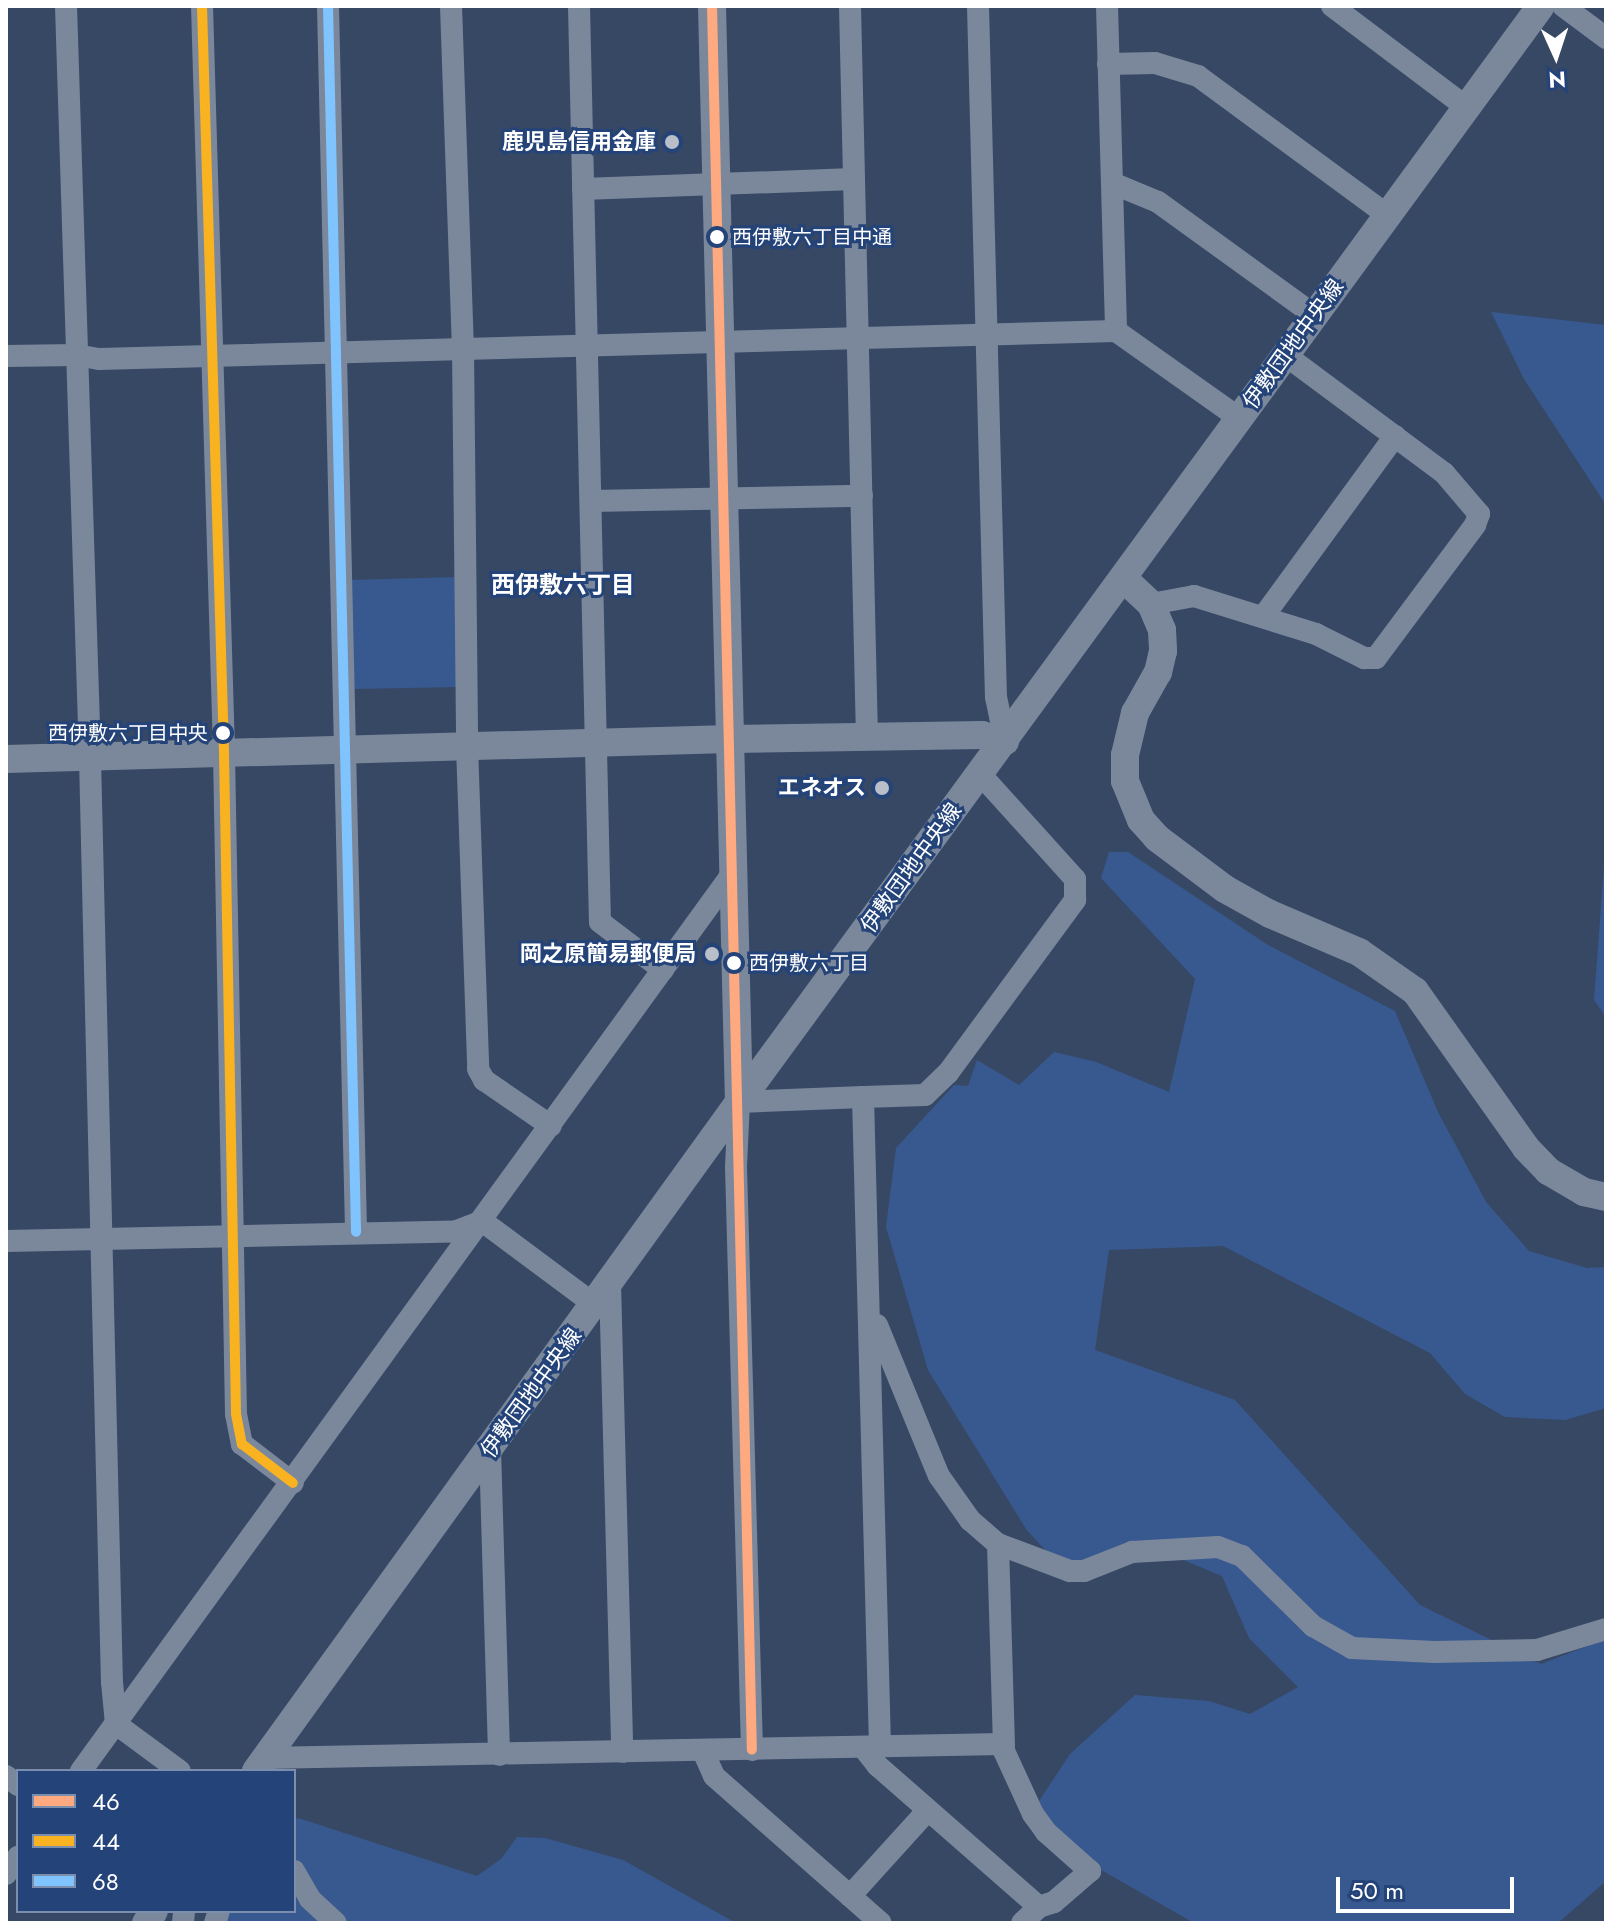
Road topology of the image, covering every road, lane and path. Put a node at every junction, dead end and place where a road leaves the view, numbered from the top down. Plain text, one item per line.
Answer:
1 (66, 6) edge
2 (202, 6) edge
3 (328, 6) edge
4 (451, 6) edge
5 (579, 6) edge
6 (712, 6) edge
7 (850, 6) edge
8 (978, 6) edge
9 (1107, 6) edge
10 (1332, 6) edge
11 (1541, 6) edge
12 (1563, 6) edge
13 (1359, 14) edge
14 (1606, 38) edge
15 (1108, 64) junction
16 (1466, 107) junction
17 (854, 179) junction
18 (1112, 183) junction
19 (717, 184) junction
20 (583, 189) junction
21 (1387, 215) junction
22 (1314, 315) junction
23 (1116, 331) junction
24 (989, 334) junction
25 (859, 337) junction
26 (722, 341) junction
27 (589, 344) junction
28 (463, 348) junction
29 (335, 351) junction
30 (76, 355) junction
31 (211, 355) junction
32 (1285, 355) junction
33 (6, 356) edge
34 (1239, 418) junction
35 (1395, 436) junction
36 (862, 496) junction
37 (725, 498) junction
38 (591, 501) junction
39 (1123, 578) junction
40 (1151, 604) junction
41 (1263, 617) junction
42 (867, 737) junction
43 (730, 739) junction
44 (1005, 741) junction
45 (596, 742) junction
46 (467, 746) junction
47 (345, 749) junction
48 (224, 753) junction
49 (90, 758) junction
50 (6, 759) edge
51 (980, 774) junction
52 (732, 874) junction
53 (663, 970) junction
54 (863, 1097) junction
55 (739, 1102) junction
56 (551, 1126) junction
57 (1606, 1197) edge
58 (482, 1221) junction
59 (356, 1232) junction
60 (233, 1235) junction
61 (101, 1237) junction
62 (6, 1241) edge
63 (602, 1294) junction
64 (871, 1312) junction
65 (490, 1449) junction
66 (293, 1483) junction
67 (998, 1544) junction
68 (1606, 1629) edge
69 (116, 1724) junction
70 (1003, 1744) junction
71 (872, 1747) junction
72 (752, 1750) junction
73 (703, 1751) junction
74 (622, 1752) junction
75 (499, 1755) junction
76 (261, 1764) edge
77 (82, 1769) edge
78 (177, 1769) edge
79 (928, 1810) junction
80 (296, 1874) edge
81 (850, 1896) junction
82 (1039, 1907) junction
83 (336, 1923) edge
84 (881, 1923) edge
85 (1022, 1923) edge

1 - 30 street
2 - 31 street
3 - 29 street
4 - 28 street
5 - 20 street
6 - 19 street
7 - 17 street
8 - 24 street
9 - 15 street
10 - 13 street
11 - 16 street, 伊敷団地中央線
12 - 14 street
13 - 16 street
15 - 18 street
15 - 21 street
16 - 21 street, 伊敷団地中央線
17 - 19 street
17 - 25 street
18 - 22 street
18 - 23 street
19 - 20 street
19 - 26 street
20 - 27 street
21 - 22 street, 伊敷団地中央線
22 - 32 street, 伊敷団地中央線
23 - 24 street
23 - 34 street
24 - 25 street
24 - 44 street
25 - 26 street
25 - 36 street
26 - 27 street
26 - 37 street
27 - 28 street
27 - 38 street
28 - 29 street
28 - 46 street
29 - 31 street
29 - 47 street
30 - 31 street
30 - 33 street
30 - 49 street
31 - 48 street
32 - 34 street, 伊敷団地中央線
32 - 35 street
34 - 39 street, 伊敷団地中央線
35 - 41 street
35 - 41 street
36 - 37 street
36 - 42 street
37 - 38 street
37 - 43 street
38 - 45 street
39 - 40 street
39 - 44 street, 伊敷団地中央線
40 - 41 street
40 - 57 street
42 - 43 street
42 - 44 street
43 - 45 street
43 - 52 street
44 - 51 street, 伊敷団地中央線
45 - 46 street
45 - 53 street
46 - 47 street
46 - 56 street
47 - 48 street
47 - 59 street
48 - 49 street
48 - 60 street
49 - 50 street
49 - 61 street
51 - 54 street
51 - 55 street, 伊敷団地中央線
52 - 53 street
52 - 55 street
53 - 56 street
54 - 55 street
54 - 64 street
55 - 63 street, 伊敷団地中央線
55 - 72 street
56 - 58 street
58 - 59 street
58 - 63 street
58 - 66 street
59 - 60 street
60 - 61 street
60 - 66 street
61 - 62 street
61 - 69 street
63 - 65 street, 伊敷団地中央線
63 - 74 street
64 - 67 street
64 - 71 street
65 - 75 street
65 - 76 street, 伊敷団地中央線
66 - 69 street
67 - 68 street
67 - 70 street
69 - 77 street
69 - 78 street
70 - 71 street
70 - 82 street
71 - 72 street
71 - 79 street
72 - 73 street
73 - 74 street
73 - 81 street
74 - 75 street
75 - 76 street
79 - 81 street
79 - 82 street
80 - 83 street
81 - 84 street
82 - 85 street

